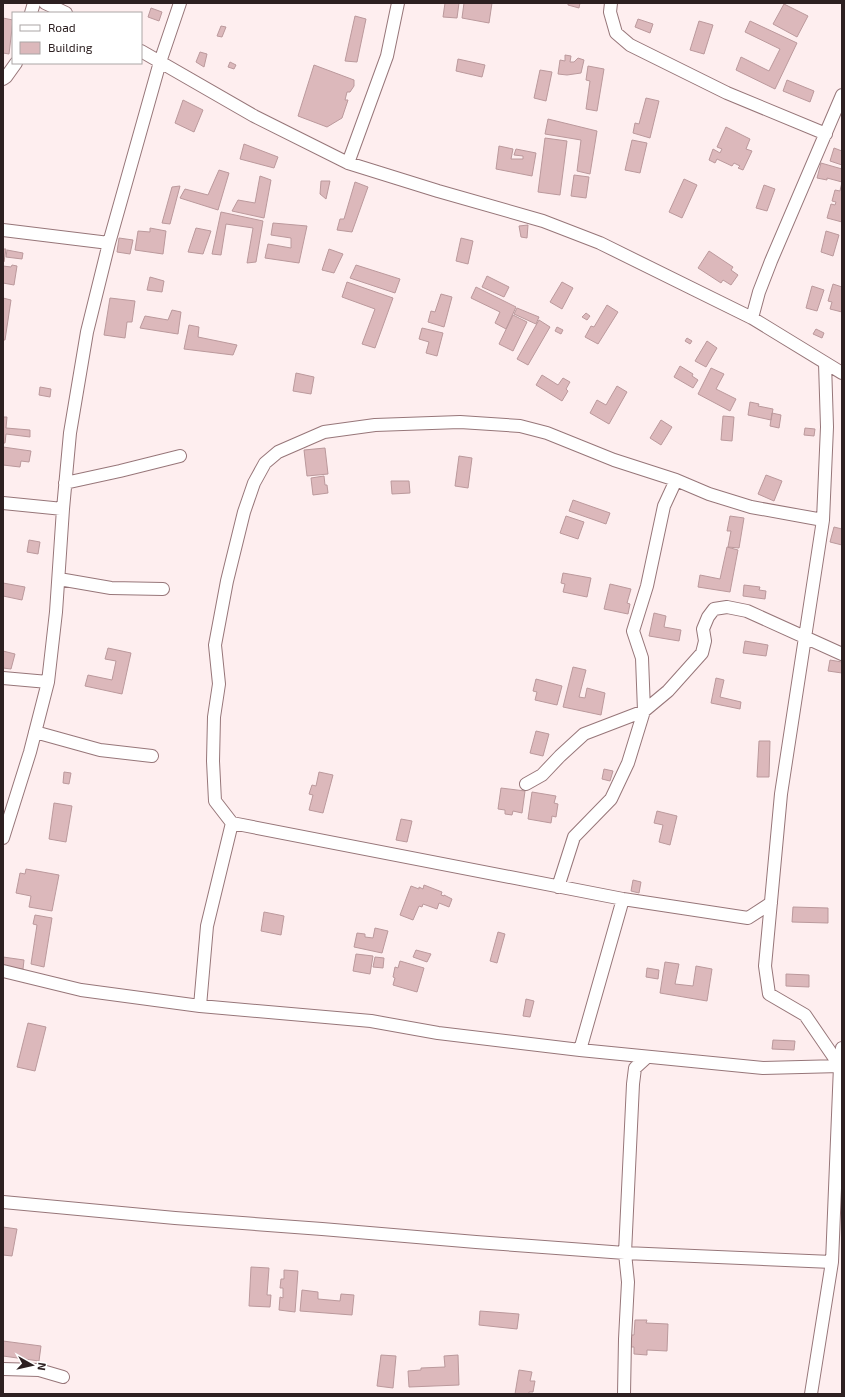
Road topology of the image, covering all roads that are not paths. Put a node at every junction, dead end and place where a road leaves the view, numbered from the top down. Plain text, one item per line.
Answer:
1 (45, 3) edge
2 (180, 3) edge
3 (398, 3) edge
4 (611, 3) edge
5 (64, 12) edge
6 (142, 52) edge
7 (160, 62) junction
8 (15, 64) edge
9 (3, 79) edge
10 (842, 95) edge
11 (826, 134) junction
12 (348, 163) junction
13 (3, 230) edge
14 (110, 243) junction
15 (752, 318) junction
16 (825, 363) junction
17 (842, 373) edge
18 (180, 456) dead end
19 (676, 480) junction
20 (65, 483) junction
21 (3, 503) edge
22 (63, 509) junction
23 (823, 520) junction
24 (58, 579) junction
25 (163, 589) dead end
26 (804, 637) junction
27 (842, 654) edge
28 (3, 678) edge
29 (48, 682) junction
30 (644, 711) junction
31 (35, 732) junction
32 (152, 756) dead end
33 (526, 784) dead end
34 (232, 823) junction
35 (3, 838) edge
36 (558, 887) junction
37 (623, 899) junction
38 (771, 903) junction
39 (3, 971) edge
40 (200, 1006) junction
41 (842, 1048) edge
42 (580, 1050) junction
43 (647, 1057) junction
44 (840, 1066) junction
45 (3, 1202) edge
46 (625, 1253) junction
47 (832, 1262) junction
48 (3, 1369) edge
49 (63, 1377) dead end
50 (624, 1394) edge
51 (811, 1394) edge

1 - 5 street
2 - 7 street
3 - 12 street
4 - 11 street
6 - 7 street
7 - 12 street
7 - 14 street
8 - 9 street
10 - 11 street
11 - 15 street
12 - 15 street
13 - 14 street
14 - 20 street
15 - 16 street
16 - 17 street
16 - 23 street
18 - 20 street
19 - 23 street
19 - 30 street
19 - 34 street
20 - 22 street
21 - 22 street
22 - 24 street
23 - 26 street
24 - 25 street
24 - 29 street
26 - 27 street
26 - 30 street
26 - 38 street
28 - 29 street
29 - 31 street
30 - 33 street
30 - 36 street
31 - 32 street
31 - 35 street
34 - 36 street
34 - 40 street
36 - 37 street
37 - 38 street
37 - 42 street
38 - 44 street
39 - 40 street
40 - 42 street
41 - 44 street
42 - 43 street
43 - 44 street
43 - 46 street
44 - 47 street
45 - 46 street
46 - 47 street
46 - 50 street
47 - 51 street
48 - 49 street

